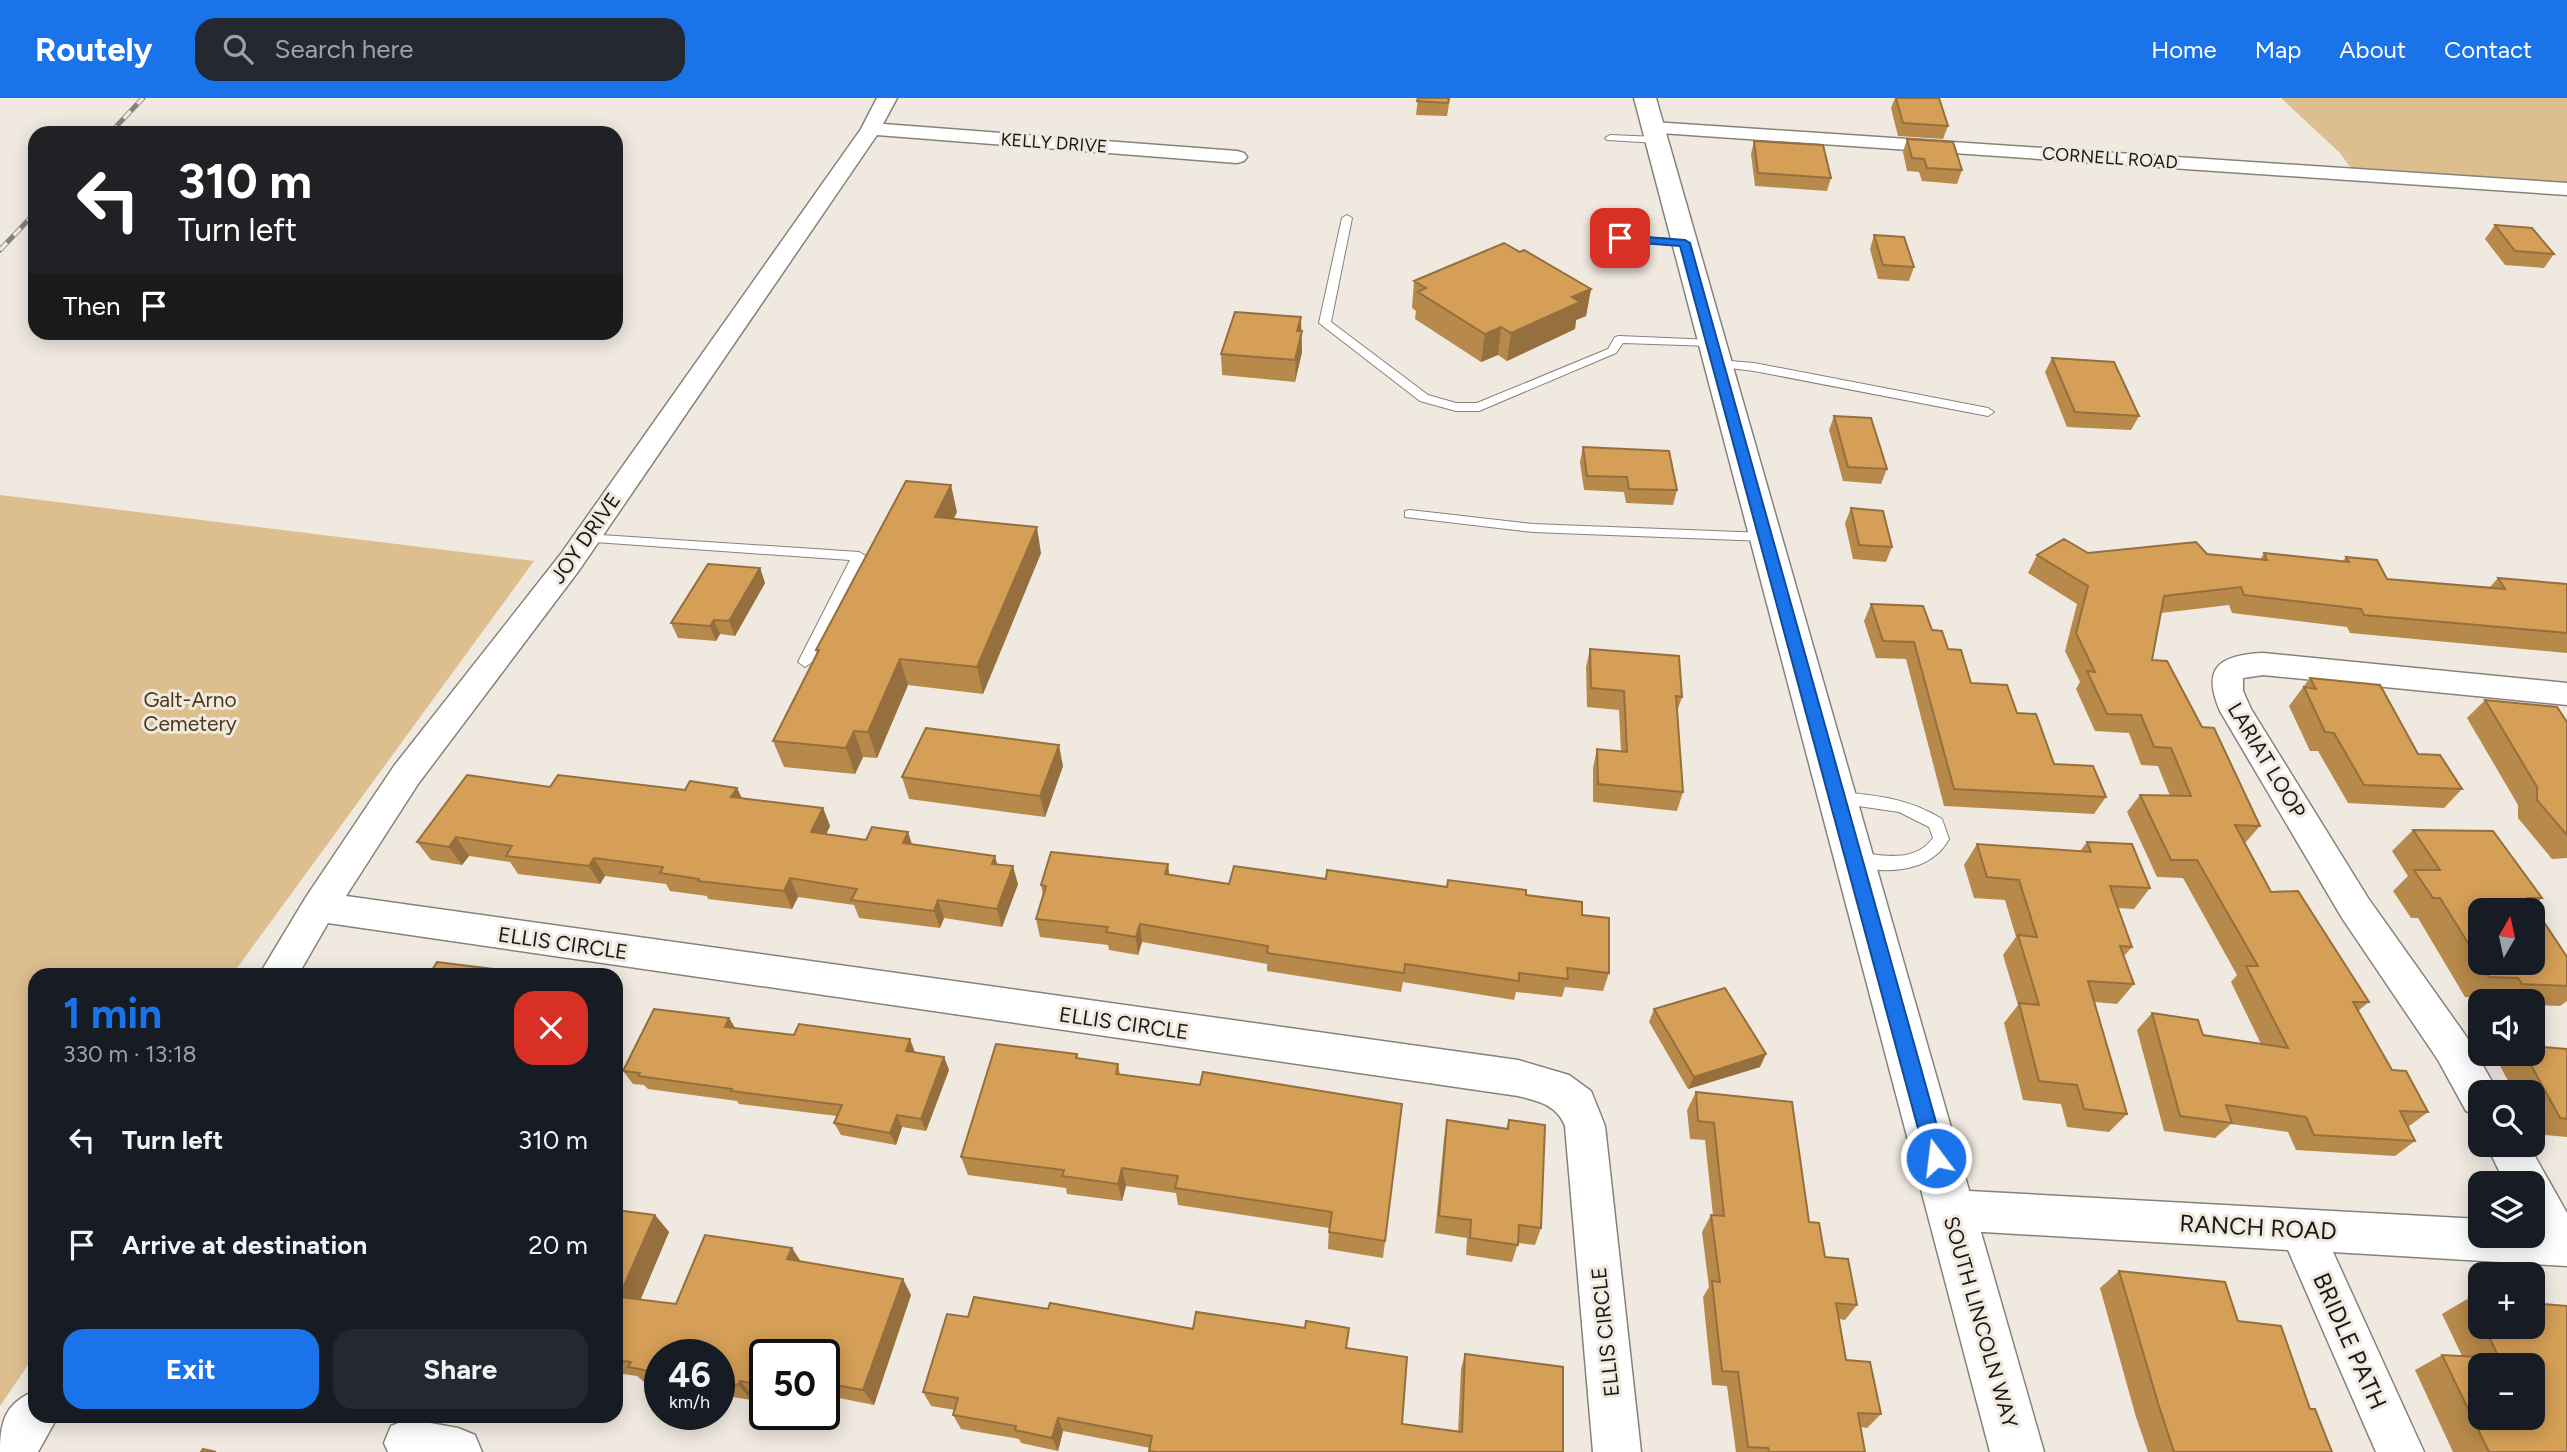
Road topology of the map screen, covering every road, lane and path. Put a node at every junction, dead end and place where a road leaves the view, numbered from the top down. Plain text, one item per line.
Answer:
1 (887, 98) edge
2 (1652, 122) edge
3 (871, 129) junction
4 (1610, 138) dead end
5 (1237, 157) dead end
6 (2567, 189) edge
7 (1347, 218) dead end
8 (1599, 237) dead end
9 (1685, 243) junction
10 (1715, 354) junction
11 (1988, 412) dead end
12 (1410, 514) dead end
13 (1765, 537) junction
14 (586, 538) junction
15 (805, 662) dead end
16 (2567, 695) edge
17 (1837, 798) junction
18 (1854, 859) junction
19 (319, 907) junction
20 (622, 964) edge
21 (282, 968) edge
22 (2470, 1080) edge
23 (1950, 1210) junction
24 (2545, 1214) edge
25 (2300, 1229) junction
26 (2564, 1245) edge
27 (29, 1423) edge
28 (410, 1437) edge
29 (10, 1452) edge
30 (458, 1452) edge
31 (1617, 1452) edge
32 (2017, 1452) edge
33 (2400, 1452) edge

1 - 3 street, JOY DRIVE
2 - 4 lane
2 - 6 street, CORNELL ROAD
2 - 9 main road, SOUTH LINCOLN WAY
3 - 5 street, KELLY DRIVE
3 - 14 street, JOY DRIVE
7 - 10 lane
8 - 9 lane
9 - 10 main road, SOUTH LINCOLN WAY
10 - 11 lane
10 - 13 main road, SOUTH LINCOLN WAY
12 - 13 lane
13 - 17 main road, SOUTH LINCOLN WAY
14 - 15 lane
14 - 19 street, JOY DRIVE
16 - 22 street, LARIAT LOOP
17 - 18 main road, SOUTH LINCOLN WAY
17 - 18 lane
18 - 23 main road, SOUTH LINCOLN WAY
19 - 20 street, ELLIS CIRCLE
19 - 21 street, JOY DRIVE
20 - 31 street, ELLIS CIRCLE
23 - 25 street, RANCH ROAD
23 - 32 main road, SOUTH LINCOLN WAY
24 - 26 street
25 - 26 street, RANCH ROAD
25 - 33 street, BRIDLE PATH
27 - 29 street
28 - 30 street

